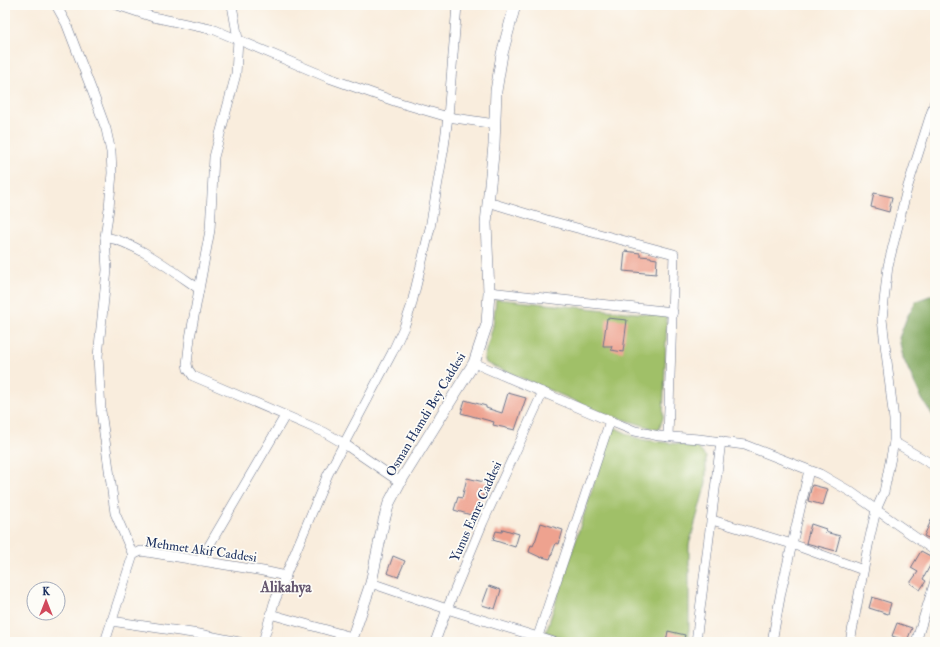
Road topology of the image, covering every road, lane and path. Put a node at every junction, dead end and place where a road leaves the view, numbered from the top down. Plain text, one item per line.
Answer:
1 (56, 5) edge
2 (117, 5) edge
3 (232, 5) edge
4 (457, 5) edge
5 (515, 5) edge
6 (238, 39) junction
7 (935, 101) edge
8 (448, 117) junction
9 (495, 124) junction
10 (488, 202) junction
11 (105, 237) junction
12 (199, 289) junction
13 (489, 292) junction
14 (672, 312) junction
15 (474, 363) junction
16 (543, 392) junction
17 (285, 416) junction
18 (610, 421) junction
19 (668, 437) junction
20 (722, 441) junction
21 (343, 442) junction
22 (894, 442) junction
23 (935, 466) edge
24 (809, 470) junction
25 (400, 482) junction
26 (876, 510) junction
27 (712, 520) junction
28 (792, 544) junction
29 (935, 552) edge
30 (132, 555) junction
31 (200, 561) junction
32 (864, 570) junction
33 (286, 576) junction
34 (935, 581) edge
35 (370, 583) junction
36 (447, 609) junction
37 (270, 614) junction
38 (111, 621) junction
39 (538, 636) junction
40 (351, 640) edge
41 (105, 642) edge
42 (239, 642) edge
43 (263, 642) edge
44 (435, 642) edge
45 (554, 642) edge
46 (696, 642) edge
47 (772, 642) edge
48 (850, 642) edge
49 (916, 642) edge

1 - 11 street
2 - 6 street
3 - 6 street
4 - 8 street
5 - 9 street, Osman Hamdi Bey Caddesi
6 - 8 street
6 - 12 street
7 - 22 street
8 - 9 street
8 - 21 street
9 - 10 street, Osman Hamdi Bey Caddesi
10 - 13 street, Osman Hamdi Bey Caddesi
10 - 14 street
11 - 12 street
11 - 30 street
12 - 17 street
13 - 14 street
13 - 15 street, Osman Hamdi Bey Caddesi
14 - 19 street
15 - 16 street
15 - 25 street, Osman Hamdi Bey Caddesi
16 - 18 street
16 - 36 street, Yunus Emre Caddesi
17 - 21 street
17 - 31 street
18 - 19 street
18 - 39 street
19 - 20 street
20 - 24 street
20 - 27 street
21 - 25 street
21 - 33 street
22 - 23 street
22 - 26 street
24 - 26 street
24 - 28 street
25 - 35 street, Osman Hamdi Bey Caddesi
26 - 29 street
26 - 32 street
27 - 28 street
27 - 46 street
28 - 32 street
28 - 47 street
30 - 31 street, Mehmet Akif Caddesi
30 - 38 street, Mehmet Akif Caddesi
31 - 33 street, Mehmet Akif Caddesi
32 - 48 street
33 - 37 street
34 - 49 street
35 - 36 street
35 - 40 street, Osman Hamdi Bey Caddesi
36 - 39 street
36 - 44 street, Yunus Emre Caddesi
37 - 40 street
37 - 43 street
38 - 41 street, Mehmet Akif Caddesi
38 - 42 street
39 - 45 street

